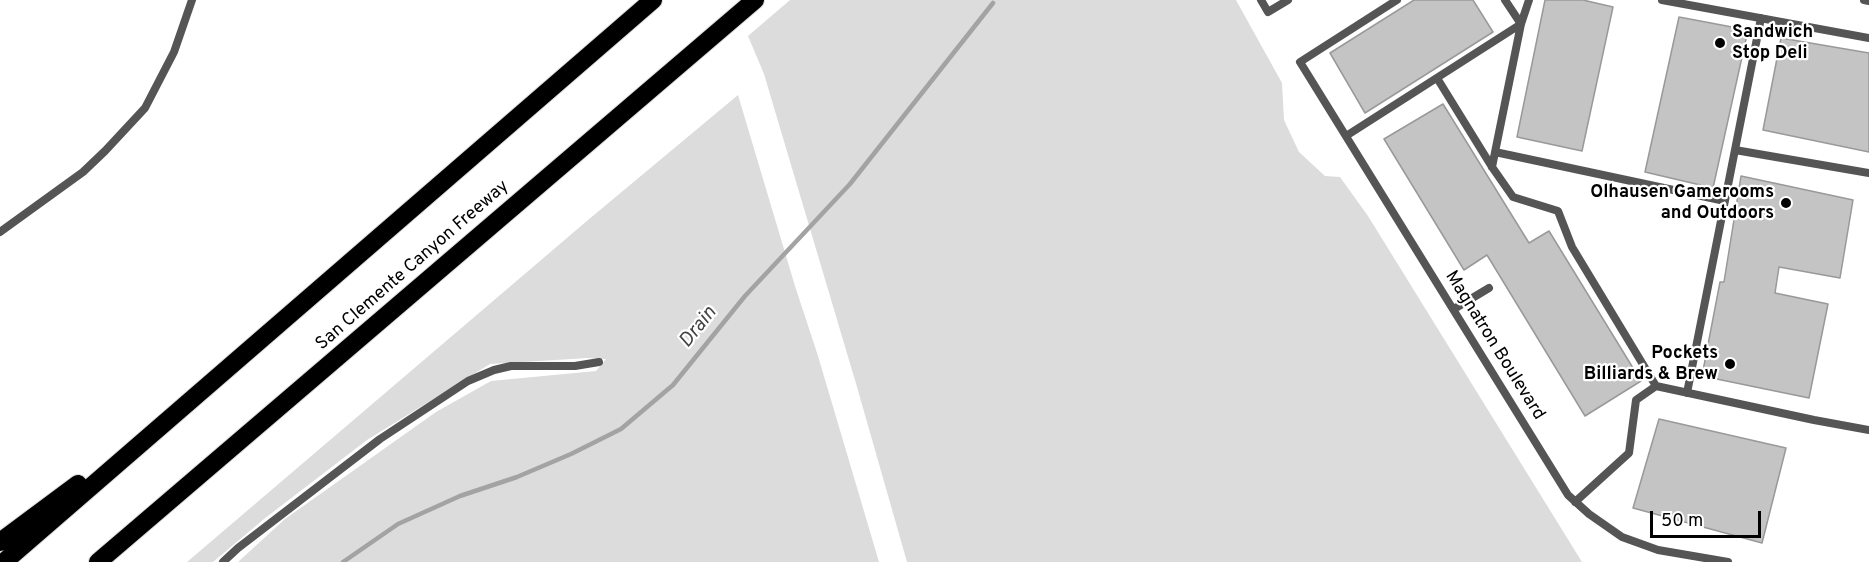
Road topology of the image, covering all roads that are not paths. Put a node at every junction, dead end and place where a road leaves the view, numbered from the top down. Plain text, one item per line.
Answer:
1 (192, 0) edge
2 (653, 0) edge
3 (755, 0) edge
4 (1260, 0) edge
5 (1288, 0) edge
6 (1397, 0) edge
7 (1505, 0) edge
8 (1529, 0) edge
9 (1662, 0) edge
10 (1864, 0) edge
11 (1869, 1) edge
12 (1761, 18) junction
13 (1521, 24) junction
14 (1869, 38) edge
15 (1437, 78) junction
16 (1347, 136) junction
17 (1735, 150) junction
18 (1495, 152) junction
19 (1492, 167) junction
20 (1869, 173) edge
21 (1725, 201) junction
22 (0, 232) edge
23 (1489, 288) dead end
24 (1454, 309) junction
25 (599, 362) dead end
26 (1656, 386) junction
27 (1687, 393) junction
28 (183, 407) junction
29 (1869, 430) edge
30 (1575, 502) junction
31 (0, 542) edge
32 (4, 562) edge
33 (98, 562) edge
34 (223, 562) edge
35 (1728, 562) edge

1 - 22 lane
2 - 28 highway
3 - 33 highway, San Clemente Canyon Freeway
4 - 5 lane
6 - 16 lane, Magnatron Boulevard
7 - 13 lane
8 - 13 lane
9 - 12 lane
10 - 11 lane
12 - 14 lane
12 - 17 lane
13 - 15 lane
13 - 18 lane
15 - 16 lane
15 - 19 lane
16 - 24 lane, Magnatron Boulevard
17 - 20 lane
17 - 21 lane
18 - 19 lane
18 - 21 lane
19 - 26 lane
21 - 27 lane
23 - 24 lane
24 - 30 lane, Magnatron Boulevard
25 - 34 lane
26 - 27 lane
26 - 30 lane
27 - 29 lane
28 - 31 highway
28 - 32 highway
30 - 35 lane, Magnatron Boulevard

